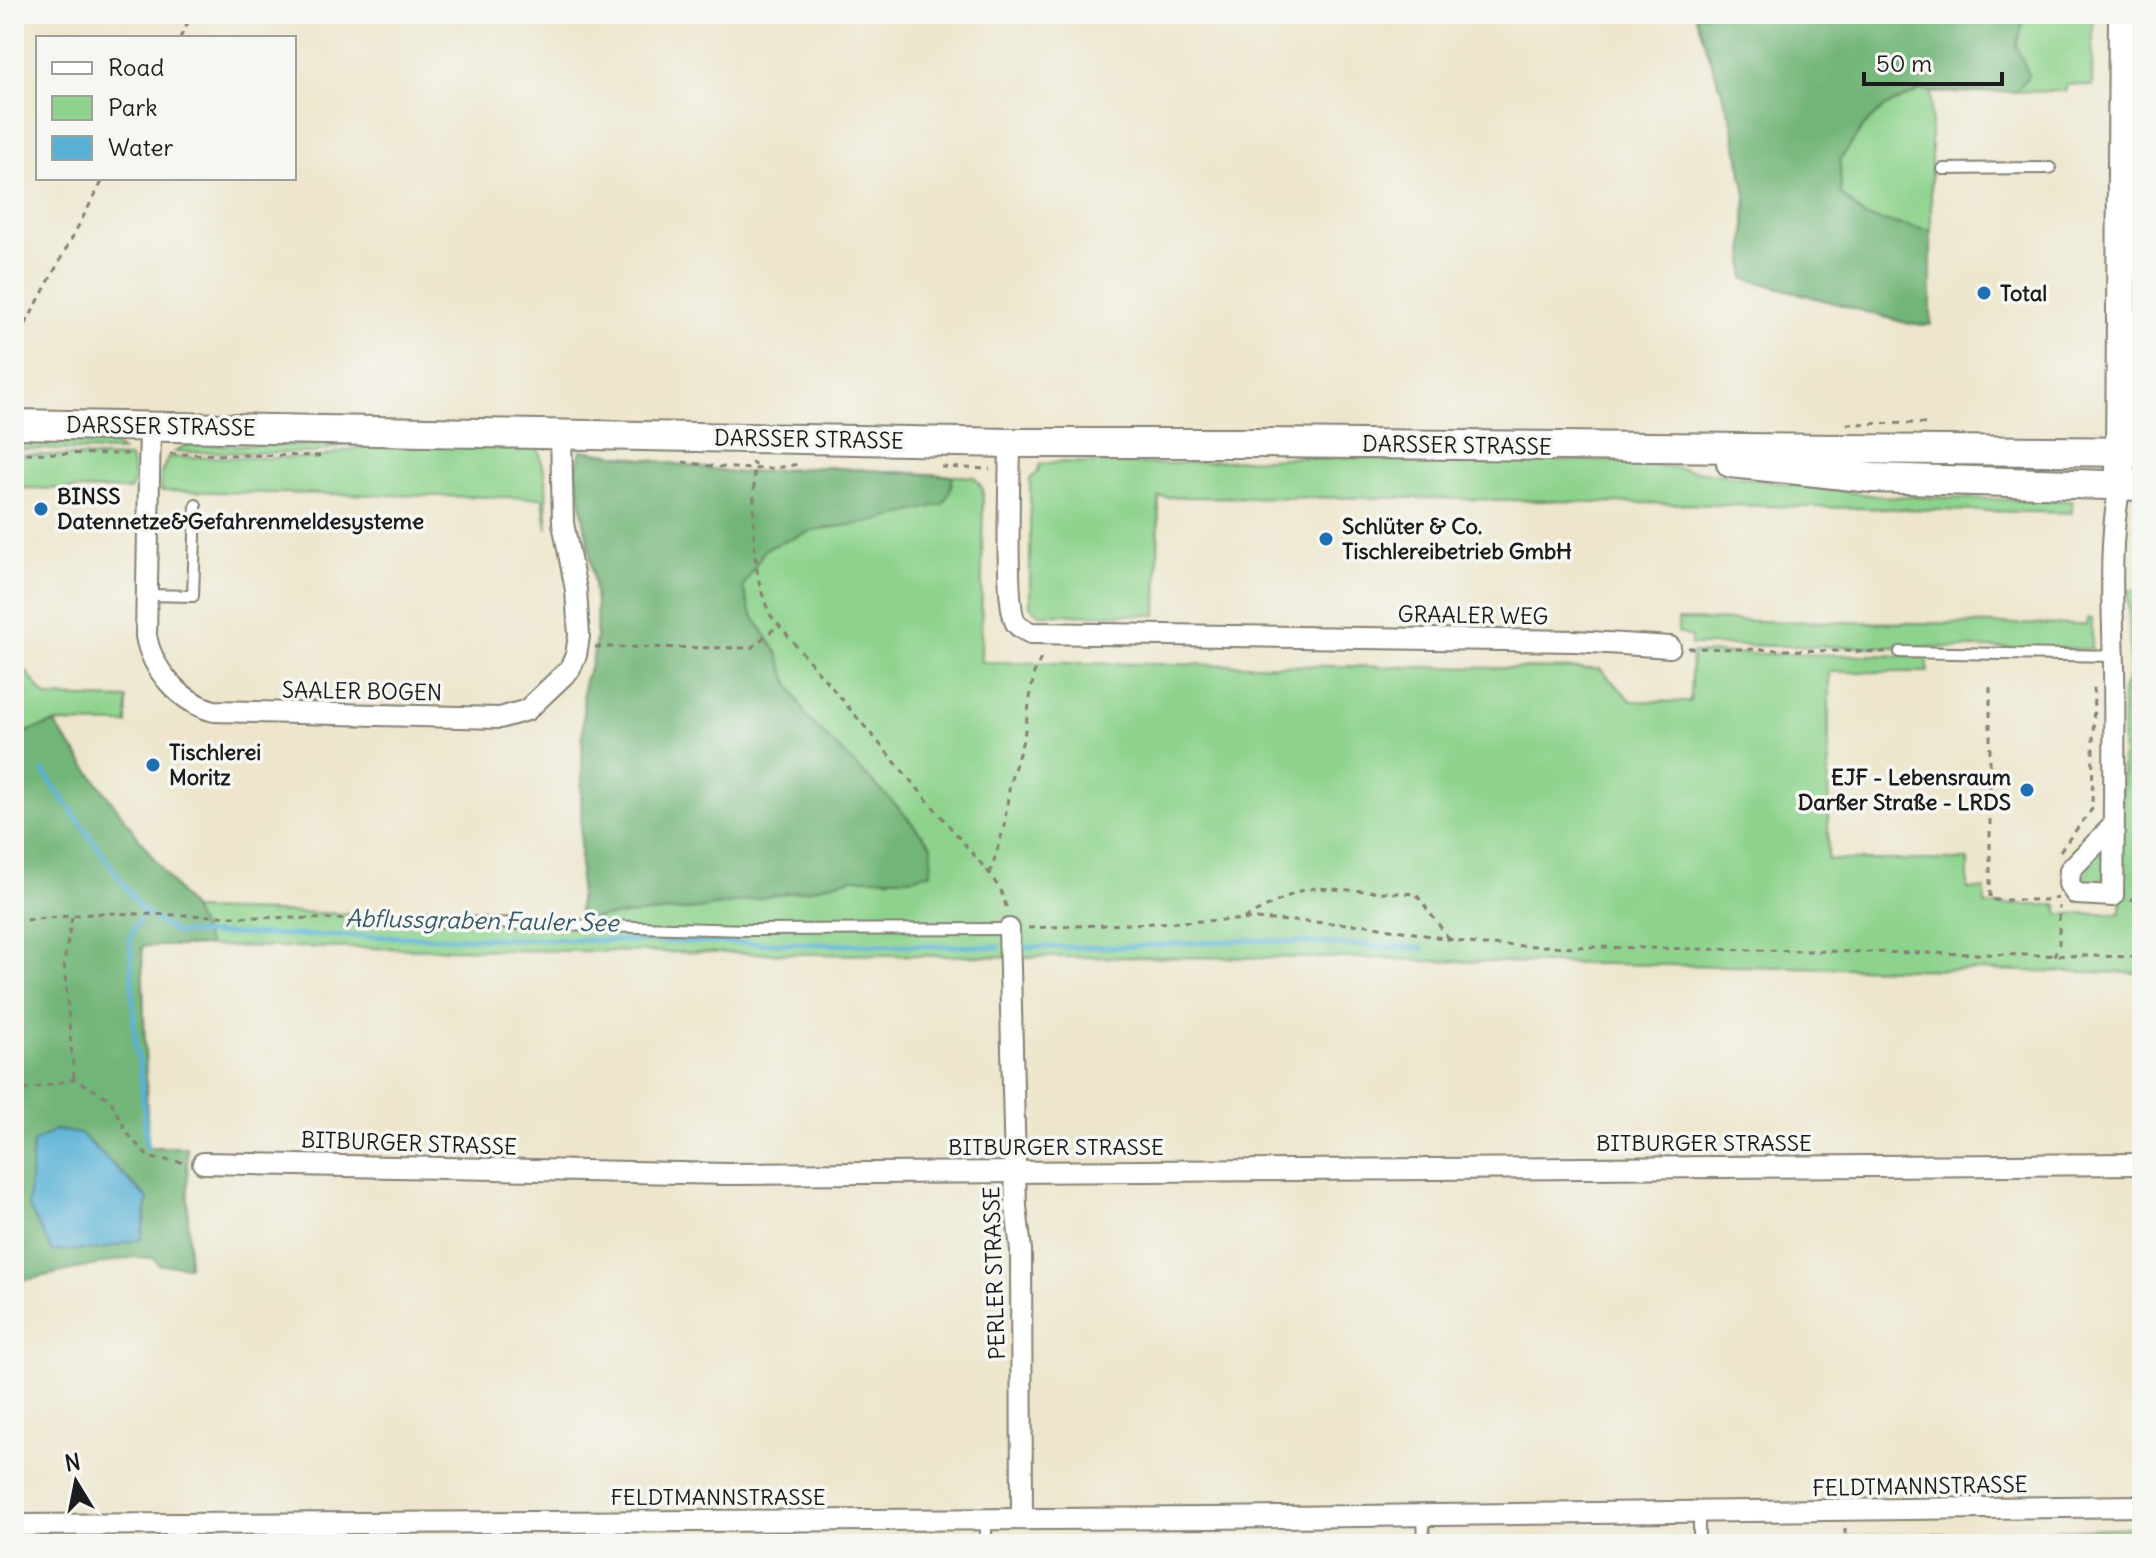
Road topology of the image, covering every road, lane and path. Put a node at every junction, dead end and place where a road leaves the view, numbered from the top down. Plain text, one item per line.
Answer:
1 (192, 14) edge
2 (2123, 14) edge
3 (181, 36) edge
4 (2050, 168) dead end
5 (1943, 169) dead end
6 (103, 180) edge
7 (14, 313) edge
8 (28, 320) junction
9 (14, 346) edge
10 (14, 424) edge
11 (561, 433) junction
12 (150, 440) junction
13 (1010, 443) junction
14 (1603, 446) junction
15 (2131, 451) edge
16 (332, 452) dead end
17 (14, 453) edge
18 (683, 462) dead end
19 (754, 463) dead end
20 (754, 468) junction
21 (2131, 486) edge
22 (196, 505) dead end
23 (146, 595) junction
24 (779, 625) junction
25 (591, 647) dead end
26 (1670, 647) joint
27 (1900, 652) joint
28 (1042, 656) dead end
29 (2114, 656) junction
30 (2096, 677) dead end
31 (1990, 687) dead end
32 (2113, 826) dead end
33 (2058, 853) dead end
34 (990, 874) junction
35 (72, 917) junction
36 (1241, 919) junction
37 (14, 921) edge
38 (419, 921) joint
39 (1009, 929) junction
40 (1450, 940) junction
41 (2054, 956) junction
42 (2142, 957) edge
43 (74, 1079) junction
44 (14, 1098) edge
45 (203, 1163) joint
46 (2142, 1164) edge
47 (1015, 1172) junction
48 (2142, 1506) edge
49 (1699, 1512) junction
50 (1423, 1515) junction
51 (986, 1519) junction
52 (1022, 1519) junction
53 (14, 1525) edge
54 (986, 1544) edge
55 (1424, 1544) edge
56 (1699, 1544) edge

1 - 3 path
2 - 15 main road
4 - 5 lane
6 - 8 path
7 - 8 path
8 - 9 path
10 - 12 main road, DARSSER STRASSE
11 - 12 main road, DARSSER STRASSE
11 - 13 main road, DARSSER STRASSE
11 - 23 street, SAALER BOGEN
12 - 16 path
12 - 17 path
12 - 23 street, SAALER BOGEN
13 - 14 main road, DARSSER STRASSE
13 - 26 street, GRAALER WEG
14 - 15 main road, DARSSER STRASSE
14 - 21 main road, DARSSER STRASSE
15 - 21 main road
18 - 20 path
19 - 20 path
20 - 24 path
21 - 29 street
22 - 23 lane
24 - 25 path
24 - 34 path
26 - 27 path
27 - 29 lane
28 - 34 path
29 - 32 street
30 - 33 path
31 - 41 path
34 - 39 path
35 - 37 path
35 - 38 path
35 - 43 path
36 - 39 path
36 - 40 path
36 - 40 path
38 - 39 lane
39 - 47 street, PERLER STRASSE
40 - 41 path
41 - 42 path
43 - 44 path
43 - 45 path
45 - 47 street, BITBURGER STRASSE
46 - 47 street, BITBURGER STRASSE
47 - 52 street, PERLER STRASSE
48 - 49 street, FELDTMANNSTRASSE
49 - 50 street, FELDTMANNSTRASSE
49 - 56 lane
50 - 52 street, FELDTMANNSTRASSE
50 - 55 lane
51 - 52 street, FELDTMANNSTRASSE
51 - 53 street, FELDTMANNSTRASSE
51 - 54 lane

